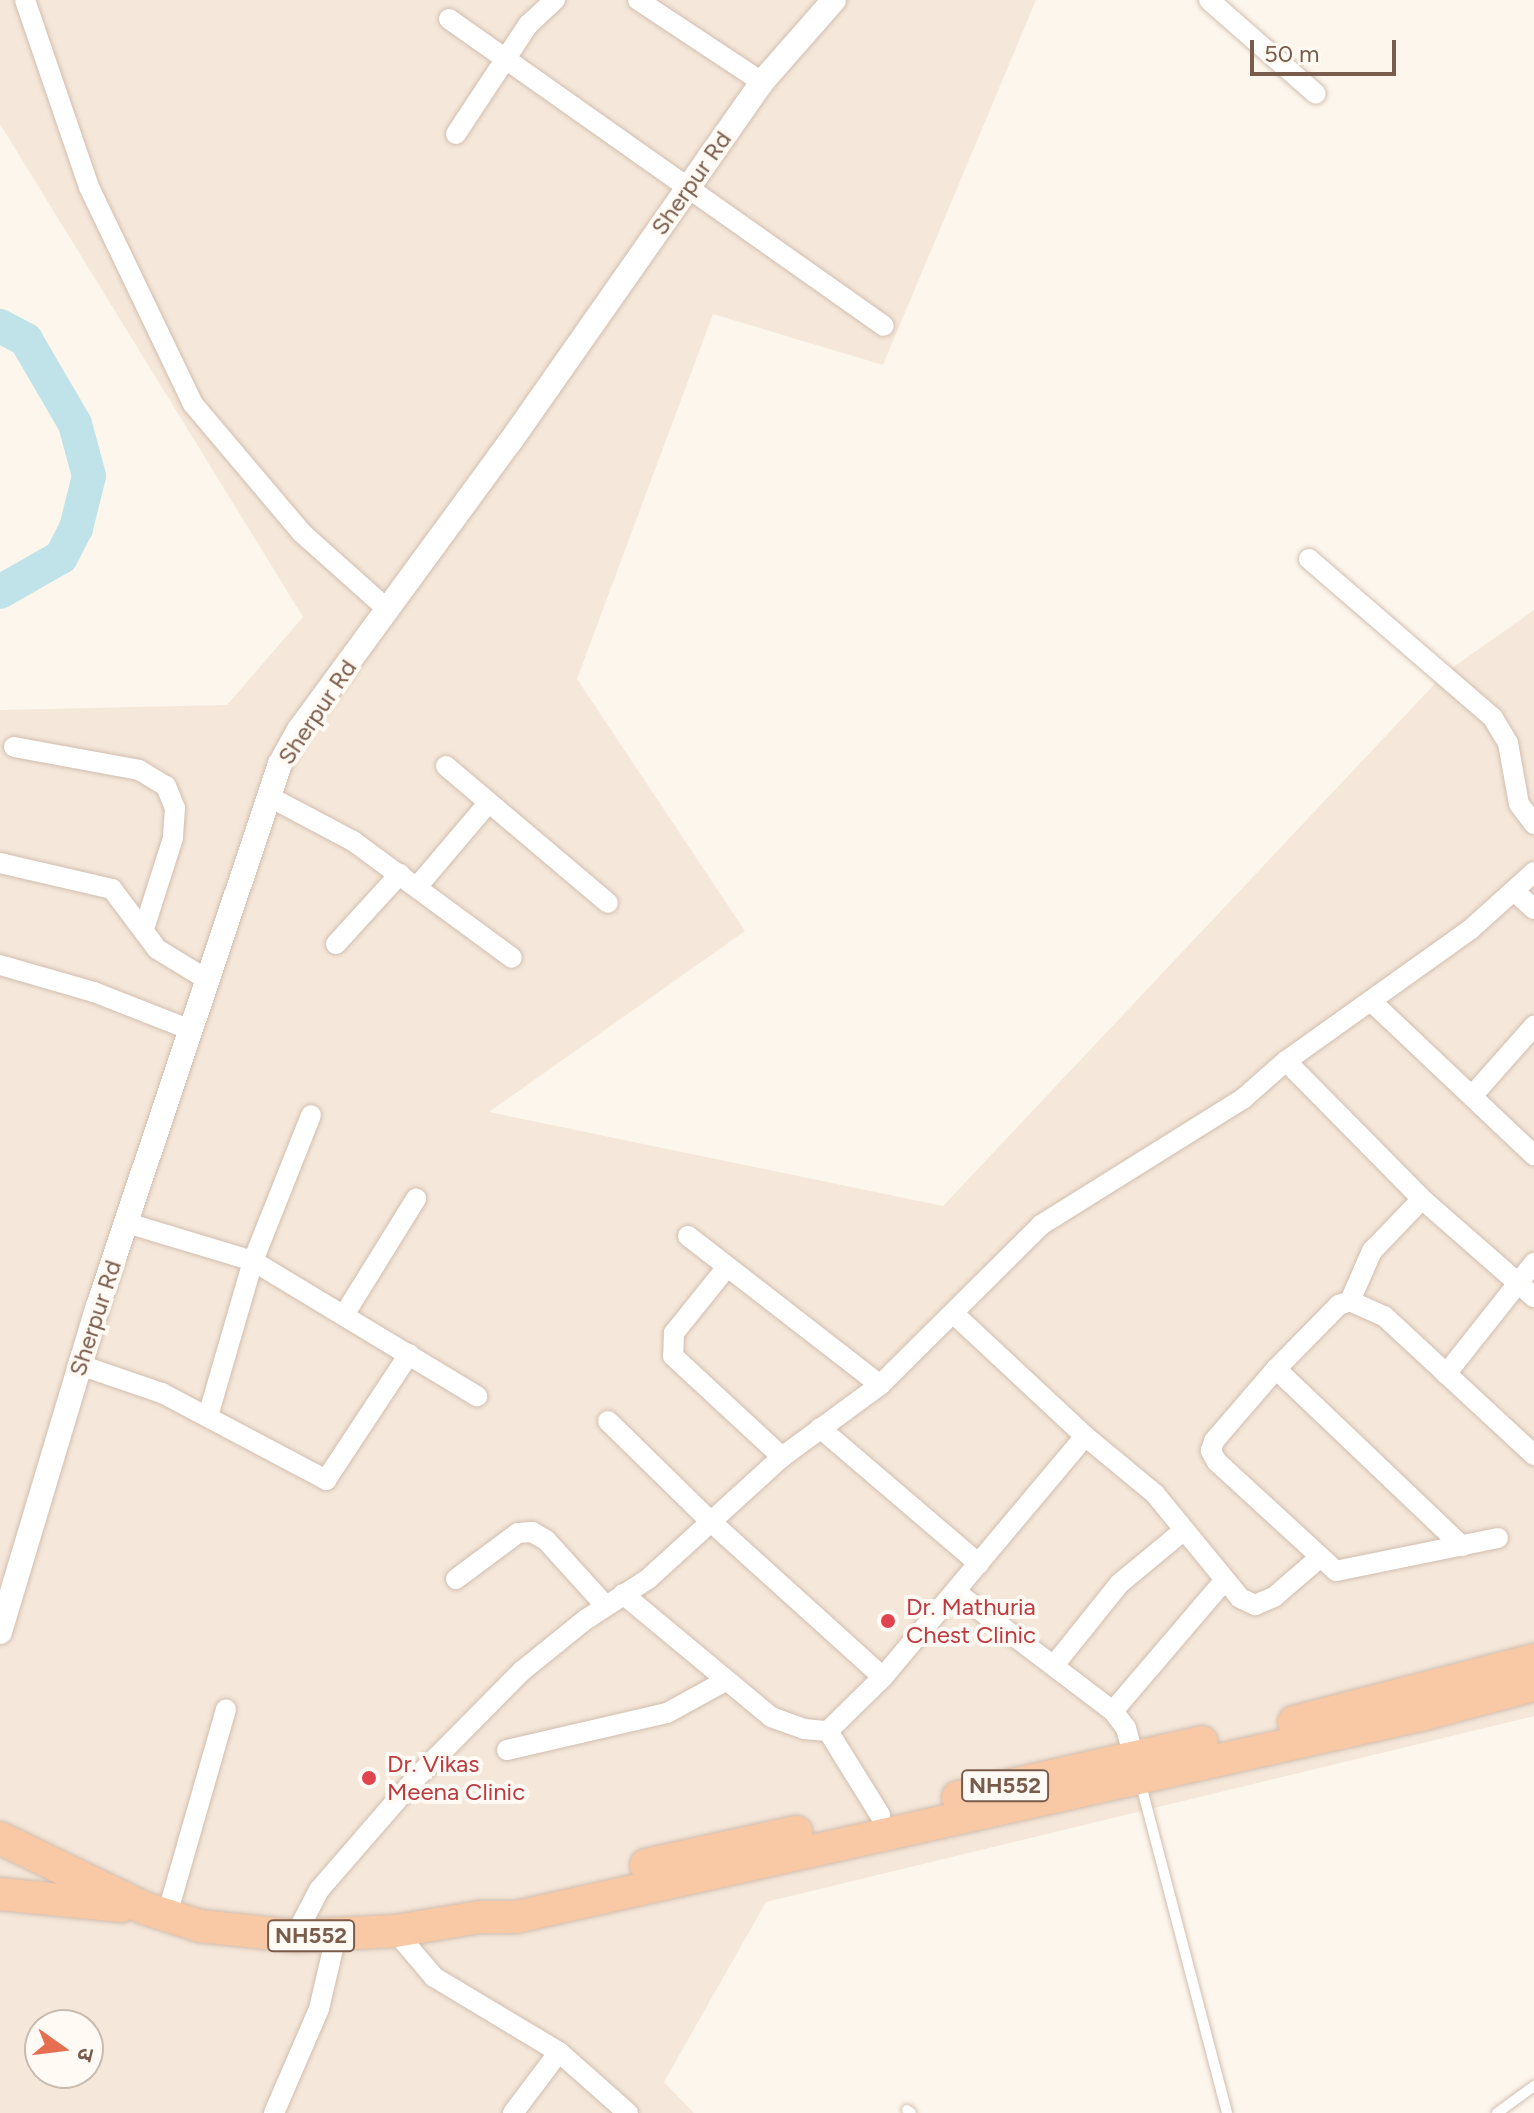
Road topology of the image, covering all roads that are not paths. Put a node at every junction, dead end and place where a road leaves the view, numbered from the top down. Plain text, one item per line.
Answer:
1 (25, 0) edge
2 (555, 0) edge
3 (638, 0) edge
4 (834, 0) edge
5 (1209, 0) edge
6 (449, 19) dead end
7 (505, 57) junction
8 (762, 82) junction
9 (1316, 94) dead end
10 (456, 134) dead end
11 (689, 186) junction
12 (884, 326) dead end
13 (1309, 559) dead end
14 (387, 609) junction
15 (14, 747) dead end
16 (446, 766) dead end
17 (268, 796) junction
18 (489, 802) junction
19 (1534, 824) edge
20 (0, 863) edge
21 (1534, 872) edge
22 (400, 874) junction
23 (417, 887) junction
24 (1514, 891) junction
25 (608, 903) dead end
26 (1534, 909) edge
27 (144, 929) junction
28 (336, 944) dead end
29 (512, 958) dead end
30 (0, 965) edge
31 (208, 980) junction
32 (1372, 1002) junction
33 (1534, 1026) edge
34 (191, 1030) junction
35 (1286, 1061) junction
36 (1472, 1096) junction
37 (311, 1115) dead end
38 (1534, 1155) edge
39 (416, 1199) dead end
40 (1422, 1199) junction
41 (127, 1223) junction
42 (688, 1236) dead end
43 (253, 1261) junction
44 (1534, 1263) edge
45 (727, 1267) junction
46 (1518, 1283) junction
47 (1534, 1297) edge
48 (1350, 1301) junction
49 (954, 1314) junction
50 (344, 1315) junction
51 (409, 1354) junction
52 (80, 1365) junction
53 (1276, 1369) junction
54 (1446, 1374) junction
55 (880, 1385) junction
56 (477, 1396) dead end
57 (208, 1416) junction
58 (608, 1421) dead end
59 (820, 1428) junction
60 (1085, 1436) junction
61 (1534, 1455) edge
62 (782, 1457) junction
63 (709, 1520) junction
64 (1183, 1531) junction
65 (1498, 1538) dead end
66 (1462, 1546) junction
67 (1318, 1559) junction
68 (979, 1564) junction
69 (456, 1579) dead end
70 (1223, 1582) junction
71 (956, 1592) junction
72 (614, 1600) junction
73 (0, 1632) edge
74 (1534, 1660) edge
75 (1055, 1664) junction
76 (883, 1677) junction
77 (727, 1680) junction
78 (1534, 1685) edge
79 (226, 1709) dead end
80 (1113, 1711) junction
81 (828, 1731) junction
82 (507, 1750) dead end
83 (1137, 1768) junction
84 (880, 1815) junction
85 (0, 1838) edge
86 (0, 1894) edge
87 (156, 1912) junction
88 (480, 1917) junction
89 (395, 1931) junction
90 (295, 1936) junction
91 (336, 1936) junction
92 (559, 2052) junction
93 (1534, 2086) edge
94 (274, 2113) edge
95 (513, 2113) edge
96 (626, 2113) edge
97 (1227, 2113) edge
98 (1497, 2113) edge

1 - 14 street
2 - 7 street
3 - 8 street
4 - 8 street, Sherpur Rd
5 - 9 street
6 - 7 street
7 - 10 street
7 - 11 street
8 - 11 street, Sherpur Rd
11 - 12 street
11 - 14 street, Sherpur Rd
13 - 19 street
14 - 17 street, Sherpur Rd
15 - 27 street
16 - 18 street
17 - 22 street
17 - 31 street, Sherpur Rd
18 - 23 street
18 - 25 street
20 - 27 street
21 - 24 street
22 - 23 street
22 - 28 street
23 - 29 street
24 - 26 street
24 - 32 street
27 - 31 street
30 - 34 street
31 - 34 street, Sherpur Rd
32 - 35 street
32 - 36 street
33 - 36 street
34 - 41 street, Sherpur Rd
35 - 40 street
35 - 49 street
36 - 38 street
37 - 43 street
39 - 50 street
40 - 46 street
40 - 48 street
41 - 43 street
41 - 52 street, Sherpur Rd
42 - 45 street
43 - 50 street
43 - 57 street
44 - 46 street
45 - 55 street
45 - 62 street
46 - 47 street
46 - 54 street
48 - 53 street
48 - 54 street
49 - 55 street
49 - 60 street
50 - 51 street
51 - 56 street
51 - 57 street
52 - 57 street
52 - 73 street, Sherpur Rd
53 - 66 street
53 - 67 street
54 - 61 street
55 - 59 street
58 - 63 street
59 - 62 street
59 - 68 street
60 - 64 street
60 - 68 street
62 - 63 street
63 - 72 street
63 - 76 street
64 - 70 street
64 - 75 street
65 - 66 street
66 - 67 street
67 - 70 street
68 - 71 street
69 - 72 street
70 - 80 street
71 - 75 street
71 - 76 street
72 - 77 street
72 - 90 street
74 - 83 highway, NH552
75 - 80 street
76 - 81 street
77 - 81 street
77 - 82 street
78 - 83 highway, NH552
79 - 87 street
80 - 83 street
81 - 84 street
83 - 84 highway, NH552
83 - 88 highway, NH552
83 - 97 lane
84 - 88 highway, NH552
85 - 87 highway, NH552
86 - 87 highway, NH552
87 - 90 highway, NH552
88 - 89 highway, NH552
89 - 91 highway, NH552
89 - 92 street
90 - 91 highway, NH552
91 - 94 street
92 - 95 street
92 - 96 street
93 - 98 lane

